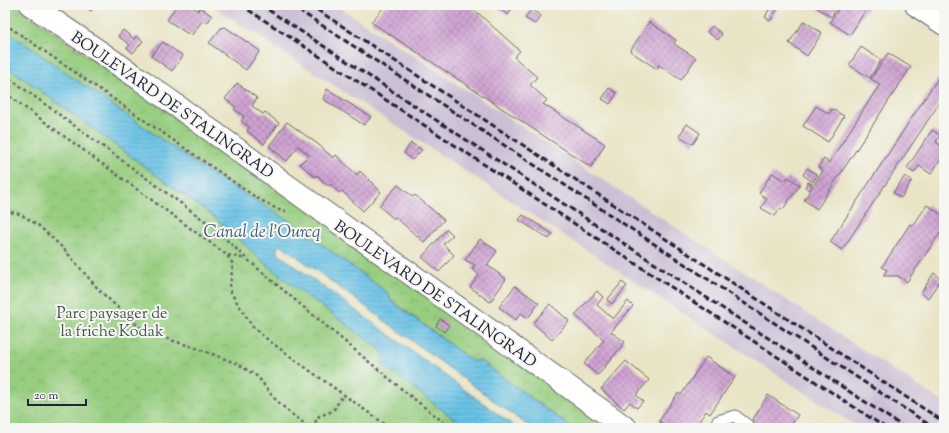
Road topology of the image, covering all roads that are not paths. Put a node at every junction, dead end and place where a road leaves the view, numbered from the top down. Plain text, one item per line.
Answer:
1 (31, 5) edge
2 (916, 5) edge
3 (944, 24) edge
4 (626, 428) edge
5 (713, 428) edge
6 (751, 428) edge

1 - 4 street, BOULEVARD DE STALINGRAD
2 - 3 street
5 - 6 lane

